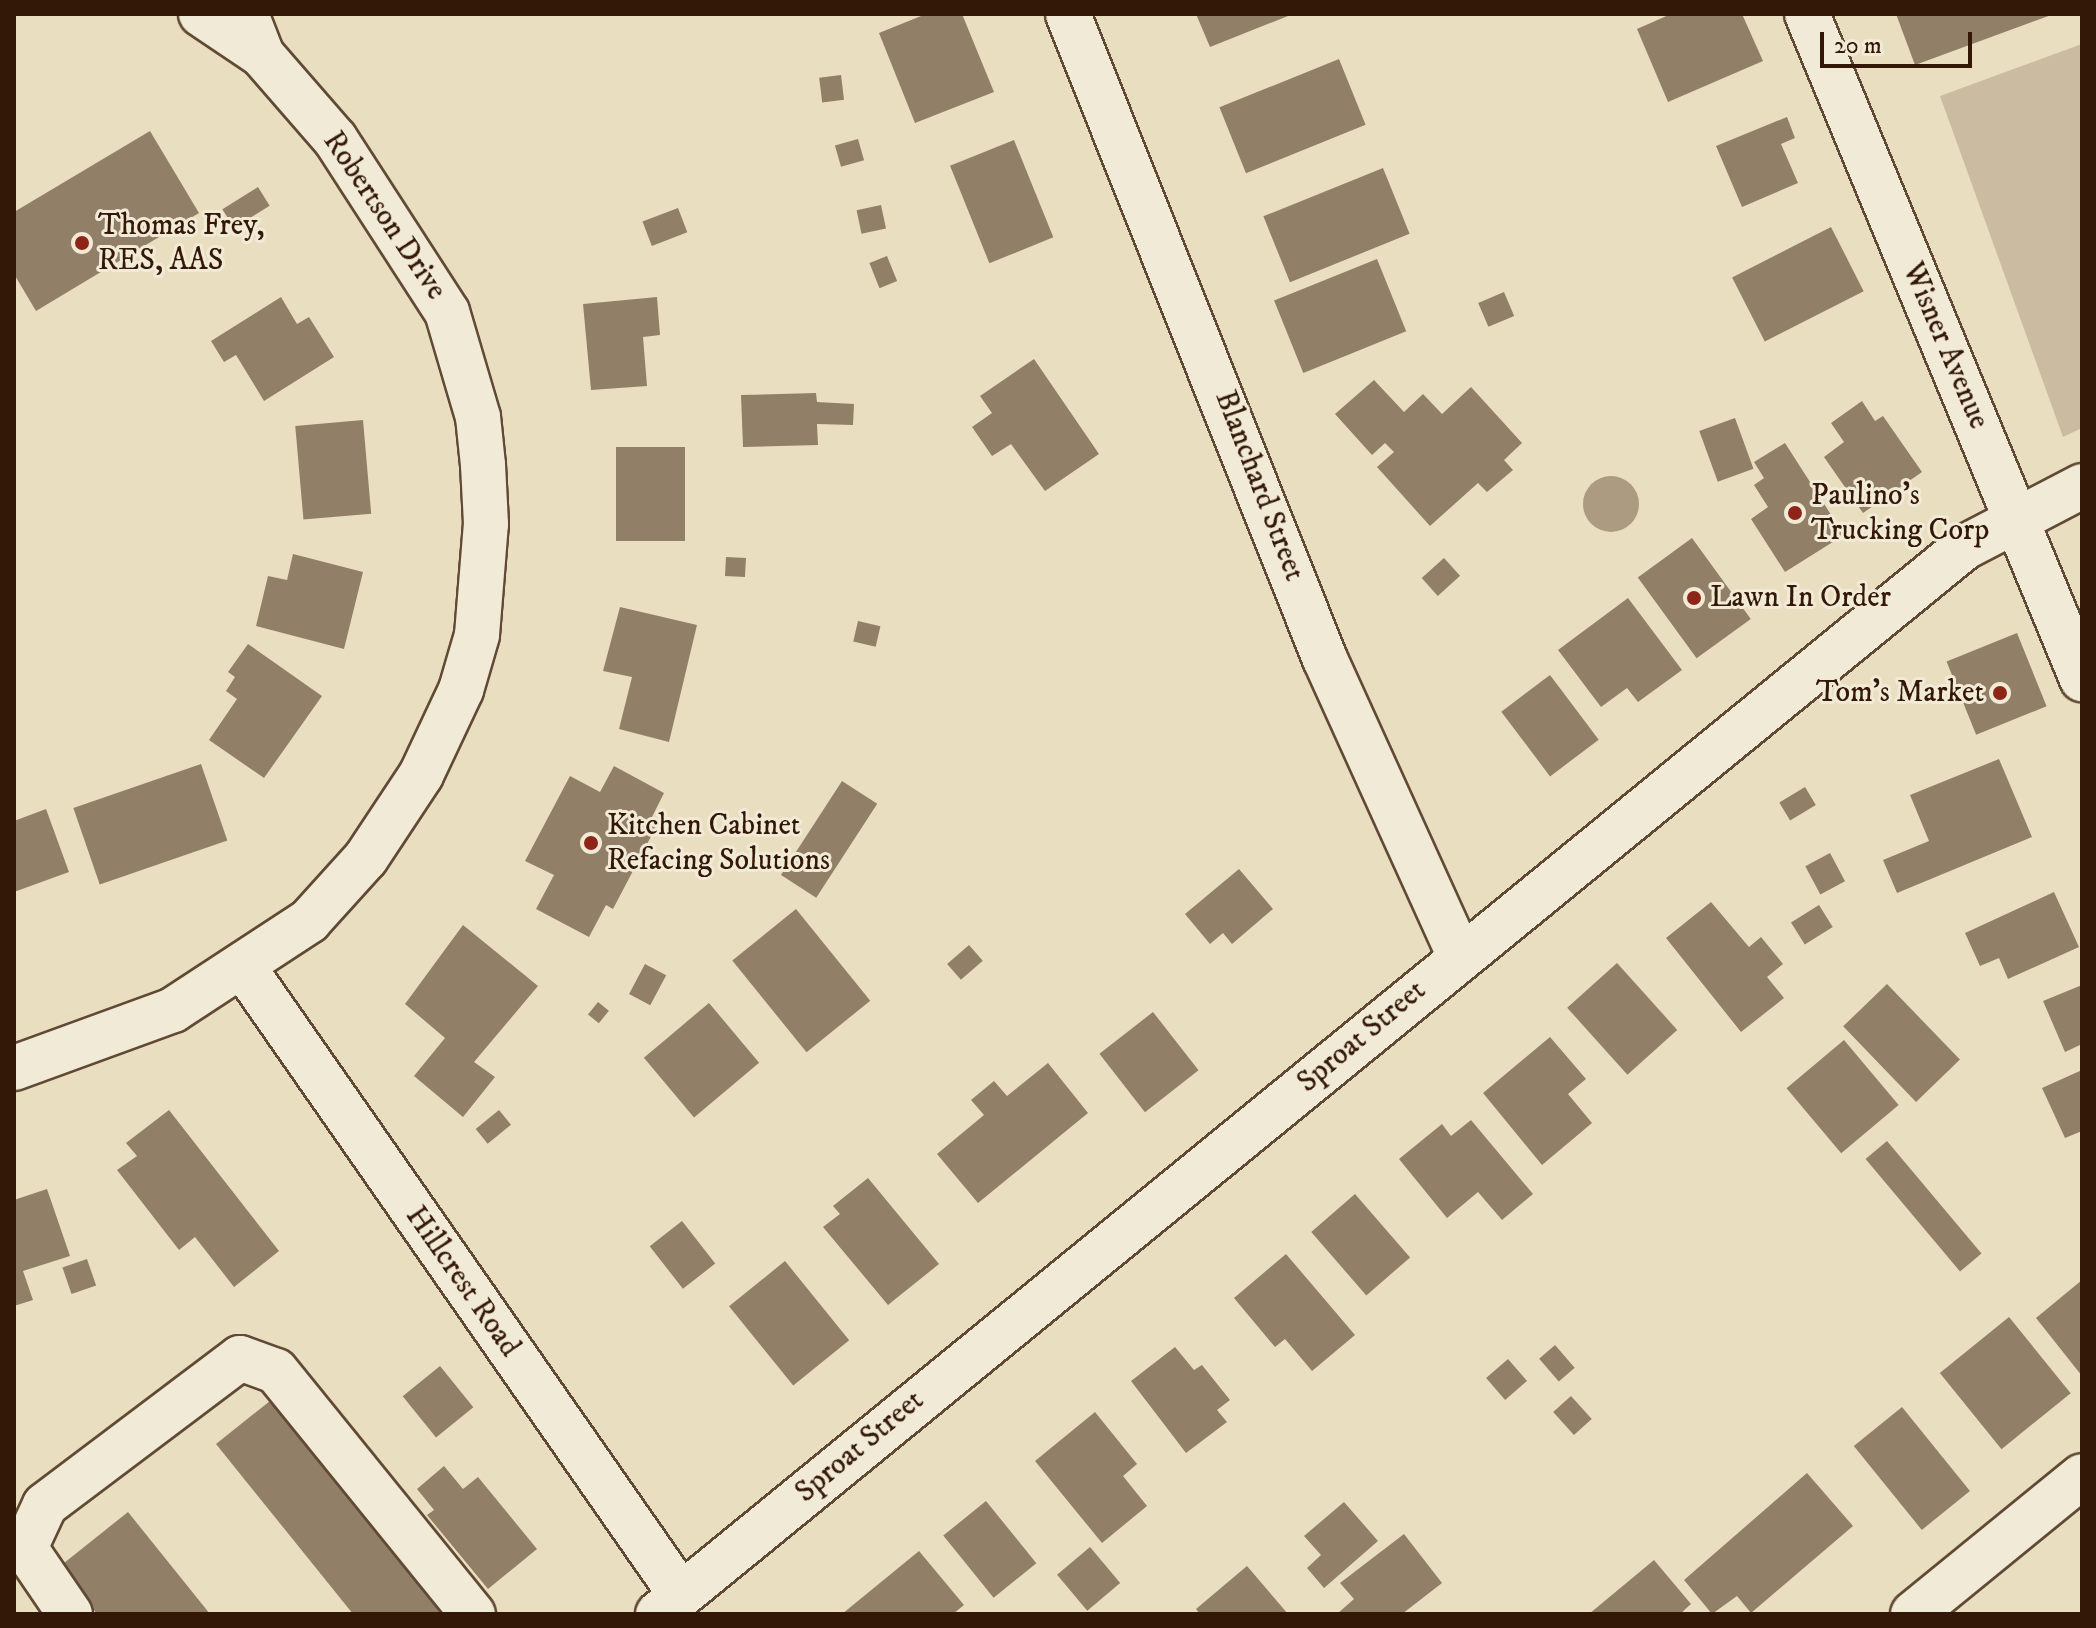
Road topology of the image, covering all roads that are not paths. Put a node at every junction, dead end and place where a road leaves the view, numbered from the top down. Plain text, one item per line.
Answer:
1 (201, 14) edge
2 (246, 14) edge
3 (1068, 14) edge
4 (1807, 14) edge
5 (262, 55) junction
6 (2082, 486) edge
7 (2017, 517) junction
8 (2082, 679) edge
9 (1459, 954) junction
10 (244, 968) junction
11 (14, 1068) edge
12 (2082, 1476) edge
13 (670, 1605) edge
14 (70, 1614) edge
15 (473, 1614) edge
16 (1913, 1614) edge

1 - 5 street
2 - 5 street, Robertson Drive
3 - 9 street, Blanchard Street
4 - 7 street, Wisner Avenue
5 - 10 street, Robertson Drive
6 - 7 street, Sproat Street
7 - 8 street, Wisner Avenue
7 - 9 street, Sproat Street
9 - 13 street, Sproat Street
10 - 11 street, Robertson Drive
10 - 13 street, Hillcrest Road
12 - 16 street
14 - 15 street

